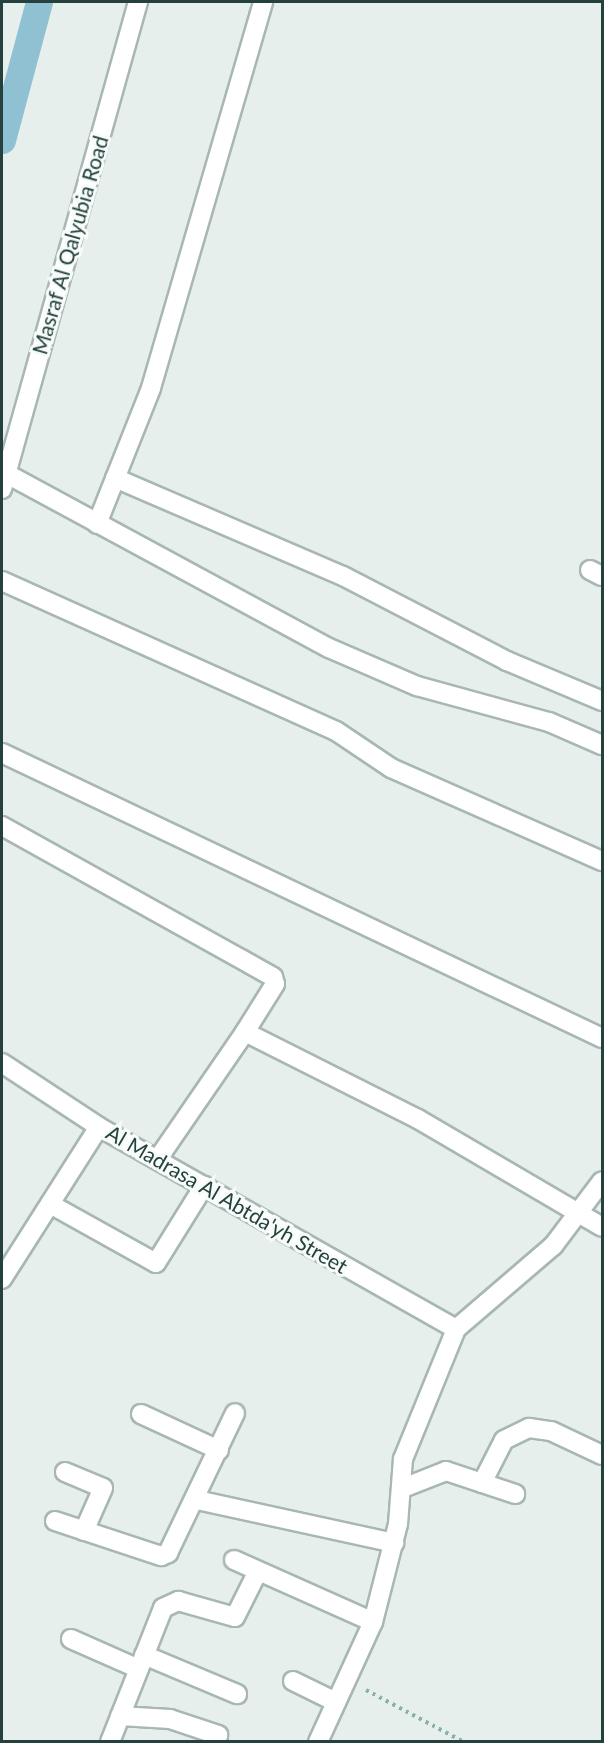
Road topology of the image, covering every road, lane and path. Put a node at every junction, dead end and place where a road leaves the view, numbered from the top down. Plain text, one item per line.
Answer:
1 (138, 2) edge
2 (263, 2) edge
3 (115, 478) junction
4 (4, 482) edge
5 (97, 524) junction
6 (2, 581) edge
7 (603, 701) edge
8 (603, 745) edge
9 (2, 753) edge
10 (2, 826) edge
11 (603, 861) edge
12 (245, 1032) junction
13 (603, 1038) edge
14 (2, 1063) edge
15 (99, 1127) junction
16 (157, 1160) junction
17 (603, 1181) edge
18 (204, 1186) junction
19 (50, 1204) junction
20 (578, 1217) junction
21 (603, 1227) edge
22 (2, 1279) edge
23 (456, 1329) junction
24 (236, 1413) dead end
25 (141, 1414) dead end
26 (219, 1450) junction
27 (603, 1455) edge
28 (65, 1472) dead end
29 (482, 1483) junction
30 (403, 1488) junction
31 (515, 1494) dead end
32 (197, 1500) junction
33 (55, 1521) dead end
34 (84, 1531) junction
35 (394, 1543) junction
36 (234, 1560) dead end
37 (258, 1571) junction
38 (373, 1622) junction
39 (71, 1639) dead end
40 (142, 1662) junction
41 (346, 1680) junction
42 (293, 1681) dead end
43 (237, 1694) dead end
44 (336, 1702) junction
45 (120, 1716) junction
46 (218, 1735) dead end
47 (110, 1742) edge
48 (318, 1742) edge
49 (464, 1742) edge

1 - 4 street, Masraf Al Qalyubia Road
2 - 3 street
3 - 5 street
3 - 7 street
4 - 5 street
5 - 8 street
6 - 11 street
9 - 13 street
10 - 12 street
12 - 16 street
12 - 20 street
14 - 15 street, Al Madrasa Al Abtda'yh Street
15 - 16 street, Al Madrasa Al Abtda'yh Street
15 - 19 street
16 - 18 street, Al Madrasa Al Abtda'yh Street
17 - 20 street
18 - 19 street
18 - 23 street, Al Madrasa Al Abtda'yh Street
19 - 22 street
20 - 21 street
20 - 23 street
23 - 30 street
24 - 26 street
25 - 26 street
26 - 32 street
27 - 29 street
28 - 34 street
29 - 30 street
29 - 31 street
30 - 35 street
32 - 34 street
32 - 35 street
33 - 34 street
35 - 38 street
36 - 37 street
37 - 38 street
37 - 40 street
38 - 41 street
39 - 40 street
40 - 43 street
40 - 45 street
41 - 44 street
41 - 49 path
42 - 44 street
44 - 48 street
45 - 46 street
45 - 47 street

